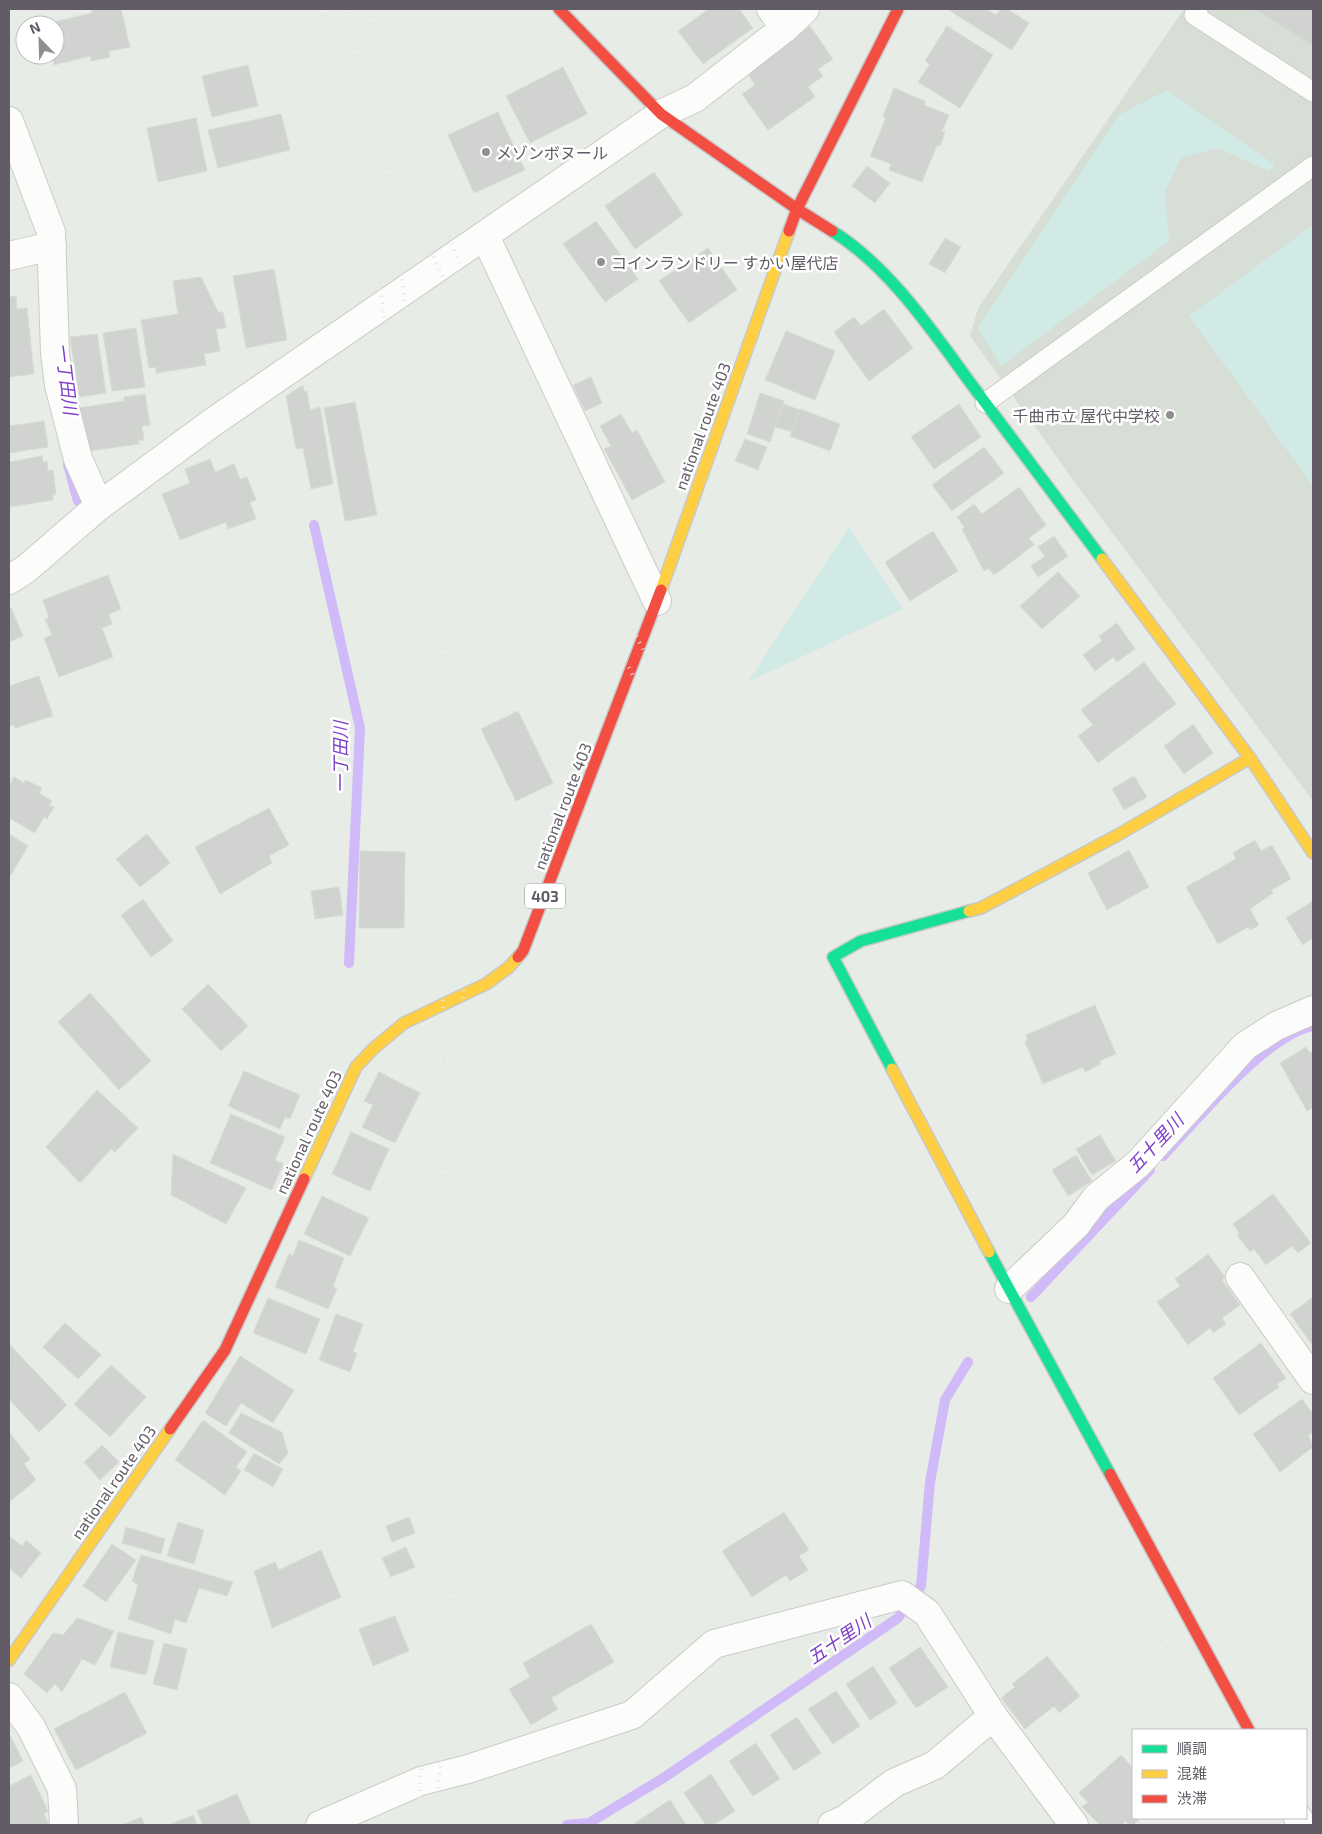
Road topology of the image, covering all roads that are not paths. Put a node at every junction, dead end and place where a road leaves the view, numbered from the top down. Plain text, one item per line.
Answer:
1 (559, 9) edge
2 (805, 9) edge
3 (898, 9) edge
4 (1198, 9) edge
5 (778, 18) edge
6 (1313, 92) edge
7 (661, 114) junction
8 (9, 121) edge
9 (1313, 166) edge
10 (797, 209) junction
11 (485, 236) junction
12 (52, 246) junction
13 (9, 256) edge
14 (985, 402) junction
15 (99, 506) junction
16 (9, 580) edge
17 (657, 602) junction
18 (1250, 758) junction
19 (1313, 853) edge
20 (1313, 1010) edge
21 (1240, 1277) dead end
22 (1009, 1289) junction
23 (1313, 1380) edge
24 (9, 1660) edge
25 (9, 1697) edge
26 (993, 1716) junction
27 (1248, 1729) edge
28 (64, 1825) edge
29 (320, 1825) edge
30 (832, 1825) edge
31 (1074, 1825) edge

1 - 7 main road
2 - 5 street
3 - 10 main road, national route 403 / 403
4 - 6 lane
5 - 7 street
7 - 10 main road
7 - 11 street
8 - 12 street
9 - 14 lane
10 - 14 main road
10 - 17 main road, national route 403 / 403
11 - 15 street
11 - 17 street
12 - 13 street
12 - 15 street
14 - 18 main road
15 - 16 street
17 - 24 main road, national route 403 / 403
18 - 19 main road
18 - 22 main road
20 - 22 street
21 - 23 street
22 - 27 main road
25 - 28 street
26 - 29 street
26 - 30 street
26 - 31 street

